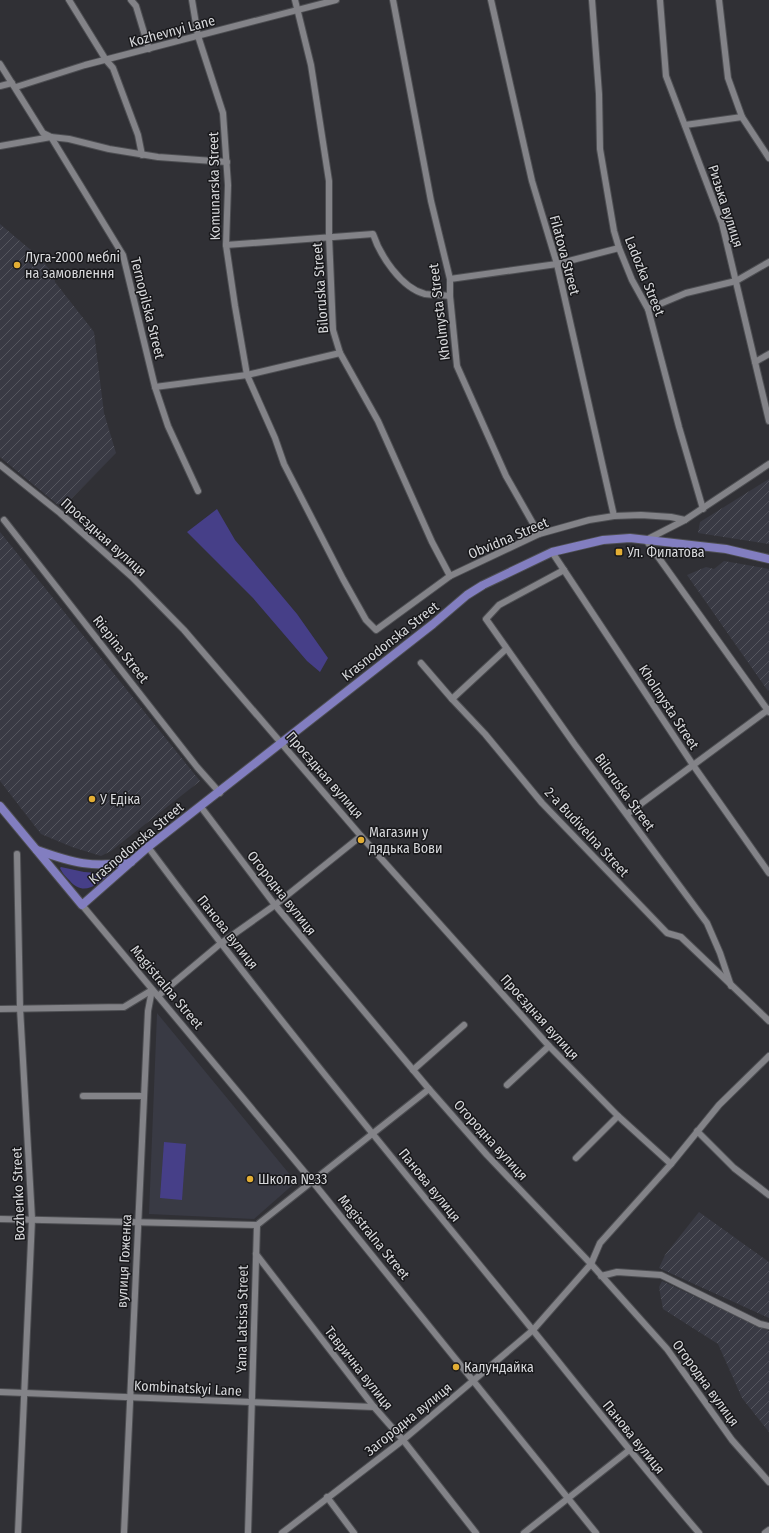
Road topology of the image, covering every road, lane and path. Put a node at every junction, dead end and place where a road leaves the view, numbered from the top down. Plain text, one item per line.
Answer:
1 (70, 0) edge
2 (131, 0) edge
3 (192, 0) edge
4 (295, 0) edge
5 (336, 0) edge
6 (393, 0) edge
7 (491, 0) edge
8 (592, 0) edge
9 (660, 0) edge
10 (719, 0) edge
11 (296, 9) junction
12 (198, 36) junction
13 (149, 49) junction
14 (107, 61) junction
15 (0, 64) edge
16 (14, 85) junction
17 (0, 86) edge
18 (742, 117) junction
19 (685, 126) junction
20 (51, 137) junction
21 (0, 146) edge
22 (142, 155) junction
23 (769, 158) edge
24 (227, 162) junction
25 (329, 236) junction
26 (226, 244) junction
27 (619, 248) junction
28 (769, 262) edge
29 (557, 264) junction
30 (450, 279) junction
31 (736, 281) junction
32 (450, 296) junction
33 (648, 309) junction
34 (340, 353) junction
35 (769, 354) edge
36 (755, 362) junction
37 (247, 375) junction
38 (155, 387) junction
39 (769, 421) edge
40 (769, 464) edge
41 (0, 465) edge
42 (198, 491) dead end
43 (703, 509) junction
44 (614, 516) junction
45 (4, 520) dead end
46 (685, 520) junction
47 (539, 534) junction
48 (646, 540) junction
49 (552, 552) junction
50 (769, 559) edge
51 (564, 570) junction
52 (450, 576) junction
53 (506, 649) junction
54 (421, 664) dead end
55 (452, 699) junction
56 (769, 710) edge
57 (281, 743) junction
58 (693, 765) junction
59 (220, 793) junction
60 (0, 806) edge
61 (202, 807) junction
62 (627, 814) junction
63 (361, 836) junction
64 (148, 847) junction
65 (36, 850) junction
66 (17, 854) dead end
67 (132, 862) junction
68 (769, 873) edge
69 (82, 905) junction
70 (275, 905) junction
71 (220, 944) junction
72 (731, 986) junction
73 (152, 990) junction
74 (158, 996) junction
75 (20, 1008) junction
76 (0, 1009) edge
77 (769, 1021) edge
78 (464, 1025) dead end
79 (549, 1046) junction
80 (769, 1056) edge
81 (413, 1070) junction
82 (507, 1085) dead end
83 (429, 1089) junction
84 (83, 1096) dead end
85 (144, 1096) junction
86 (618, 1116) junction
87 (697, 1131) junction
88 (372, 1133) junction
89 (576, 1158) dead end
90 (671, 1164) junction
91 (312, 1181) junction
92 (769, 1195) edge
93 (0, 1219) edge
94 (32, 1219) junction
95 (138, 1223) junction
96 (257, 1225) junction
97 (256, 1254) junction
98 (591, 1264) junction
99 (601, 1276) junction
100 (769, 1326) edge
101 (533, 1330) junction
102 (474, 1382) junction
103 (0, 1392) edge
104 (24, 1394) junction
105 (129, 1396) junction
106 (252, 1404) junction
107 (374, 1407) junction
108 (403, 1440) junction
109 (628, 1450) junction
110 (769, 1482) edge
111 (327, 1497) junction
112 (568, 1499) junction
113 (769, 1530) edge
114 (18, 1533) edge
115 (124, 1533) edge
116 (248, 1533) edge
117 (282, 1533) edge
118 (354, 1533) edge
119 (476, 1533) edge
120 (524, 1533) edge
121 (596, 1533) edge
122 (699, 1533) edge
123 (765, 1533) edge

1 - 14 street
2 - 13 street
3 - 12 street, Komunarska Street
4 - 11 street, Biloruska Street
5 - 11 street, Kozhevnyi Lane
6 - 30 street, Kholmysta Street
7 - 29 street, Filatova Street
8 - 27 street, Ladozka Street
9 - 19 street, Ризька вулиця
10 - 18 street
11 - 12 street, Kozhevnyi Lane
11 - 25 street, Biloruska Street
12 - 13 street, Kozhevnyi Lane
12 - 24 street, Komunarska Street
13 - 14 street, Kozhevnyi Lane
14 - 16 street, Kozhevnyi Lane
14 - 22 street
15 - 16 street, Ternopilska Street
16 - 17 street, Kozhevnyi Lane
16 - 20 street, Ternopilska Street
18 - 19 street
18 - 23 street
19 - 31 street, Ризька вулиця
20 - 21 street
20 - 22 street
20 - 38 street, Ternopilska Street
22 - 24 street
24 - 26 street, Komunarska Street
25 - 26 street
25 - 32 street
25 - 34 street, Biloruska Street
26 - 37 street, Komunarska Street
27 - 29 street
27 - 33 street, Ladozka Street
28 - 31 street
29 - 30 street
29 - 44 street, Filatova Street
30 - 32 street, Kholmysta Street
31 - 33 street
31 - 36 street, Ризька вулиця
32 - 47 street, Kholmysta Street
33 - 43 street, Ladozka Street
34 - 37 street
34 - 52 street, Biloruska Street
35 - 36 street
36 - 39 street, Ризька вулиця
37 - 38 street
37 - 52 street, Obvidna Street
38 - 42 street, Ternopilska Street
40 - 43 street
41 - 57 street, Проєздная вулиця
43 - 46 street
44 - 46 street, Obvidna Street
44 - 47 street, Obvidna Street
45 - 59 street, Riepina Street
46 - 48 street
47 - 52 street, Obvidna Street
48 - 49 main road, Krasnodonska Street
48 - 50 main road, Krasnodonska Street
48 - 56 street
49 - 51 street, Kholmysta Street
49 - 57 main road, Krasnodonska Street
51 - 53 street, Biloruska Street
51 - 58 street, Kholmysta Street
53 - 55 street
53 - 62 street, Biloruska Street
54 - 55 street, 2-a Budivelna Street
55 - 72 street, 2-a Budivelna Street
56 - 58 street
57 - 59 main road, Krasnodonska Street
57 - 63 street, Проєздная вулиця
58 - 62 street
58 - 68 street, Kholmysta Street
59 - 61 main road, Krasnodonska Street
60 - 65 main road, Magistralna Street
61 - 64 main road, Krasnodonska Street
61 - 70 street, Огородна вулиця
62 - 72 street, Biloruska Street
63 - 70 street
63 - 79 street, Проєздная вулиця
64 - 67 main road, Krasnodonska Street
64 - 71 street, Панова вулиця
65 - 67 main road
65 - 69 main road, Magistralna Street
66 - 75 street, Bozhenko Street
67 - 69 main road, Krasnodonska Street
69 - 73 street, Magistralna Street
70 - 71 street
70 - 81 street, Огородна вулиця
71 - 74 street
71 - 88 street, Панова вулиця
72 - 77 street, 2-a Budivelna Street
73 - 74 street, Magistralna Street
73 - 75 street
73 - 85 street, вулиця Гоженка
74 - 91 street, Magistralna Street
75 - 76 street
75 - 94 street, Bozhenko Street
78 - 81 street
79 - 82 street
79 - 86 street, Проєздная вулиця
80 - 87 street, Загородна вулиця
81 - 83 street, Огородна вулиця
83 - 88 street
83 - 98 street, Огородна вулиця
84 - 85 street
85 - 95 street, вулиця Гоженка
86 - 89 street
86 - 90 street, Проєздная вулиця
87 - 90 street, Загородна вулиця
87 - 92 street
88 - 91 street
88 - 101 street, Панова вулиця
90 - 98 street, Загородна вулиця
91 - 96 street
91 - 102 street, Magistralna Street
93 - 94 street
94 - 95 street
94 - 104 street, Bozhenko Street
95 - 96 street
95 - 105 street, вулиця Гоженка
96 - 97 street, Yana Latsisa Street
97 - 106 street, Yana Latsisa Street
97 - 107 street, Таврична вулиця
98 - 99 street, Огородна вулиця
98 - 101 street, Загородна вулиця
99 - 100 street
99 - 110 street, Огородна вулиця
101 - 102 street, Загородна вулиця
101 - 109 street, Панова вулиця
102 - 108 street, Загородна вулиця
102 - 112 street, Magistralna Street
103 - 104 street, Kombinatskyi Lane
104 - 105 street, Kombinatskyi Lane
104 - 114 street, Bozhenko Street
105 - 106 street, Kombinatskyi Lane
105 - 115 street, вулиця Гоженка
106 - 107 street, Kombinatskyi Lane
106 - 116 street, Yana Latsisa Street
107 - 108 street, Таврична вулиця
108 - 111 street, Загородна вулиця
108 - 119 street, Таврична вулиця
109 - 112 street
109 - 122 street, Панова вулиця
111 - 117 street, Загородна вулиця
111 - 118 street
112 - 120 street
112 - 121 street, Magistralna Street
113 - 123 street

